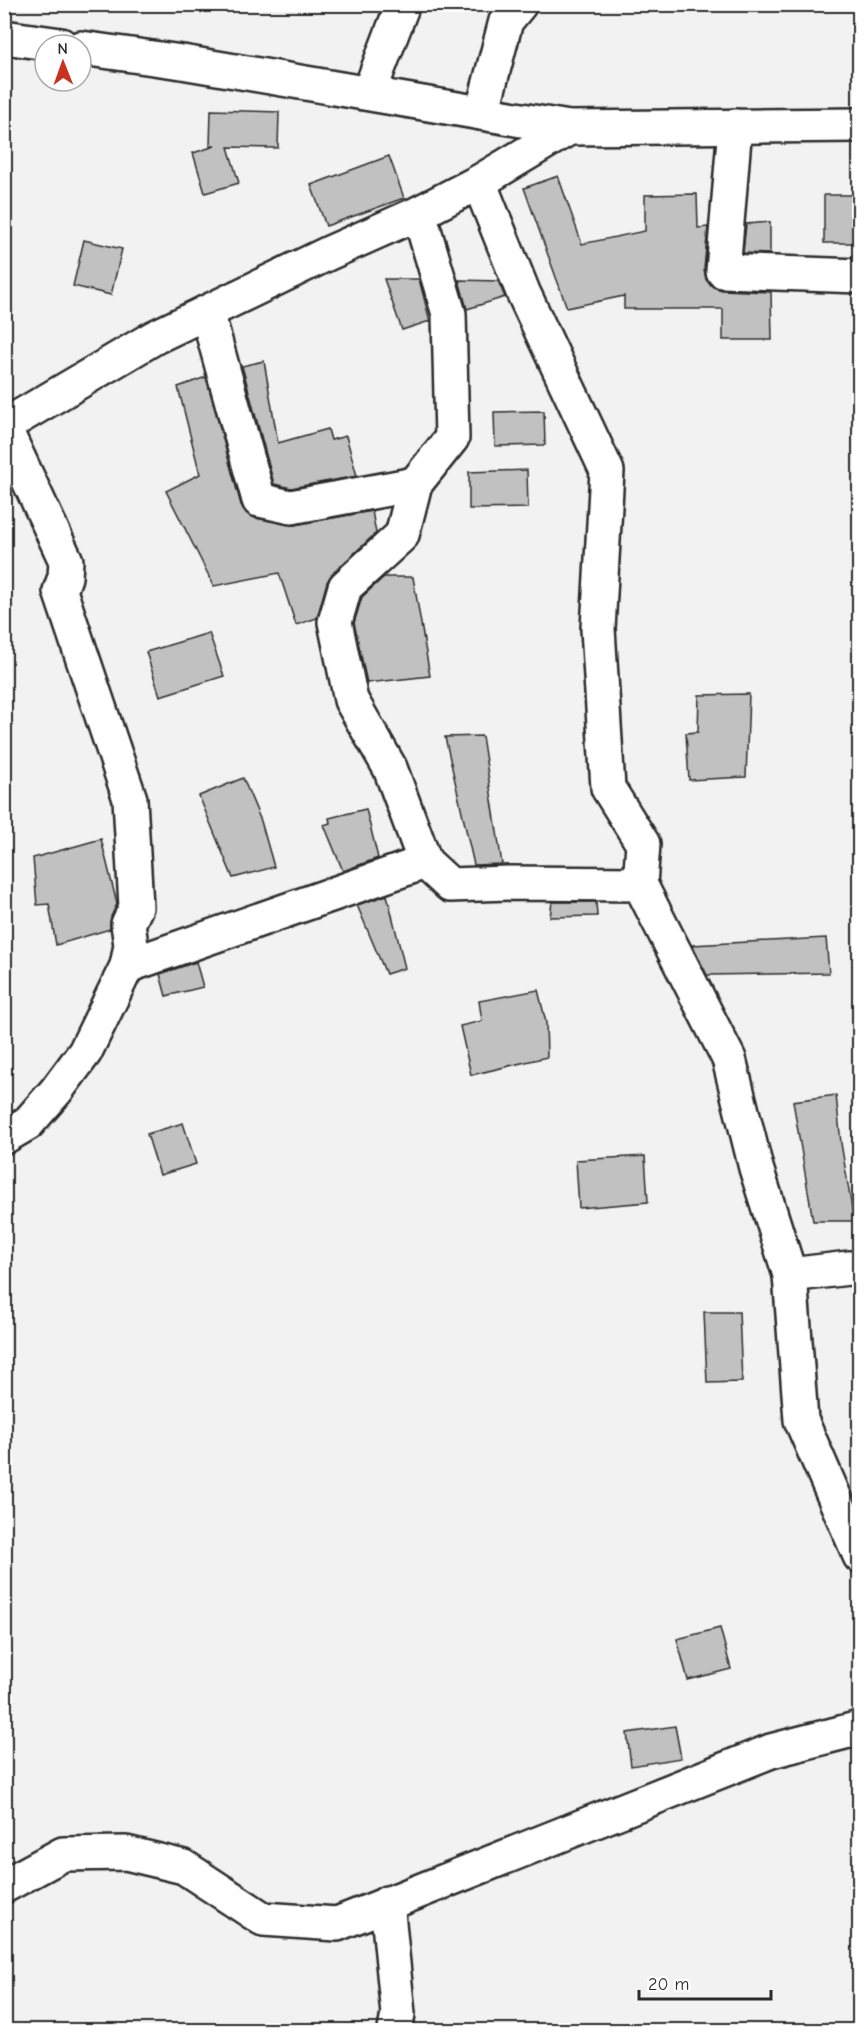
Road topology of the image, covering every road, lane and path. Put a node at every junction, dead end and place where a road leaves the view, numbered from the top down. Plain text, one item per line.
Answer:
1 (403, 4) edge
2 (520, 4) edge
3 (4, 37) edge
4 (33, 41) edge
5 (93, 50) edge
6 (369, 93) junction
7 (482, 113) junction
8 (860, 125) edge
9 (735, 126) junction
10 (568, 128) junction
11 (478, 182) junction
12 (419, 213) junction
13 (860, 276) edge
14 (207, 312) junction
15 (4, 427) edge
16 (415, 484) junction
17 (425, 862) junction
18 (640, 884) junction
19 (127, 966) junction
20 (4, 1137) edge
21 (860, 1269) edge
22 (790, 1275) junction
23 (860, 1556) edge
24 (860, 1728) edge
25 (4, 1886) edge
26 (387, 1903) junction
27 (395, 2031) edge

1 - 6 street
2 - 7 street
3 - 4 street
5 - 6 street
6 - 7 street
7 - 10 street
8 - 9 street
9 - 10 street
9 - 13 street
10 - 11 street
11 - 12 street
11 - 18 street
12 - 14 street
12 - 16 street
14 - 15 street
14 - 16 street
15 - 19 street
16 - 17 street
17 - 18 street
17 - 19 street
18 - 22 street
19 - 20 street
21 - 22 street
22 - 23 street
24 - 26 street
25 - 26 street
26 - 27 street

